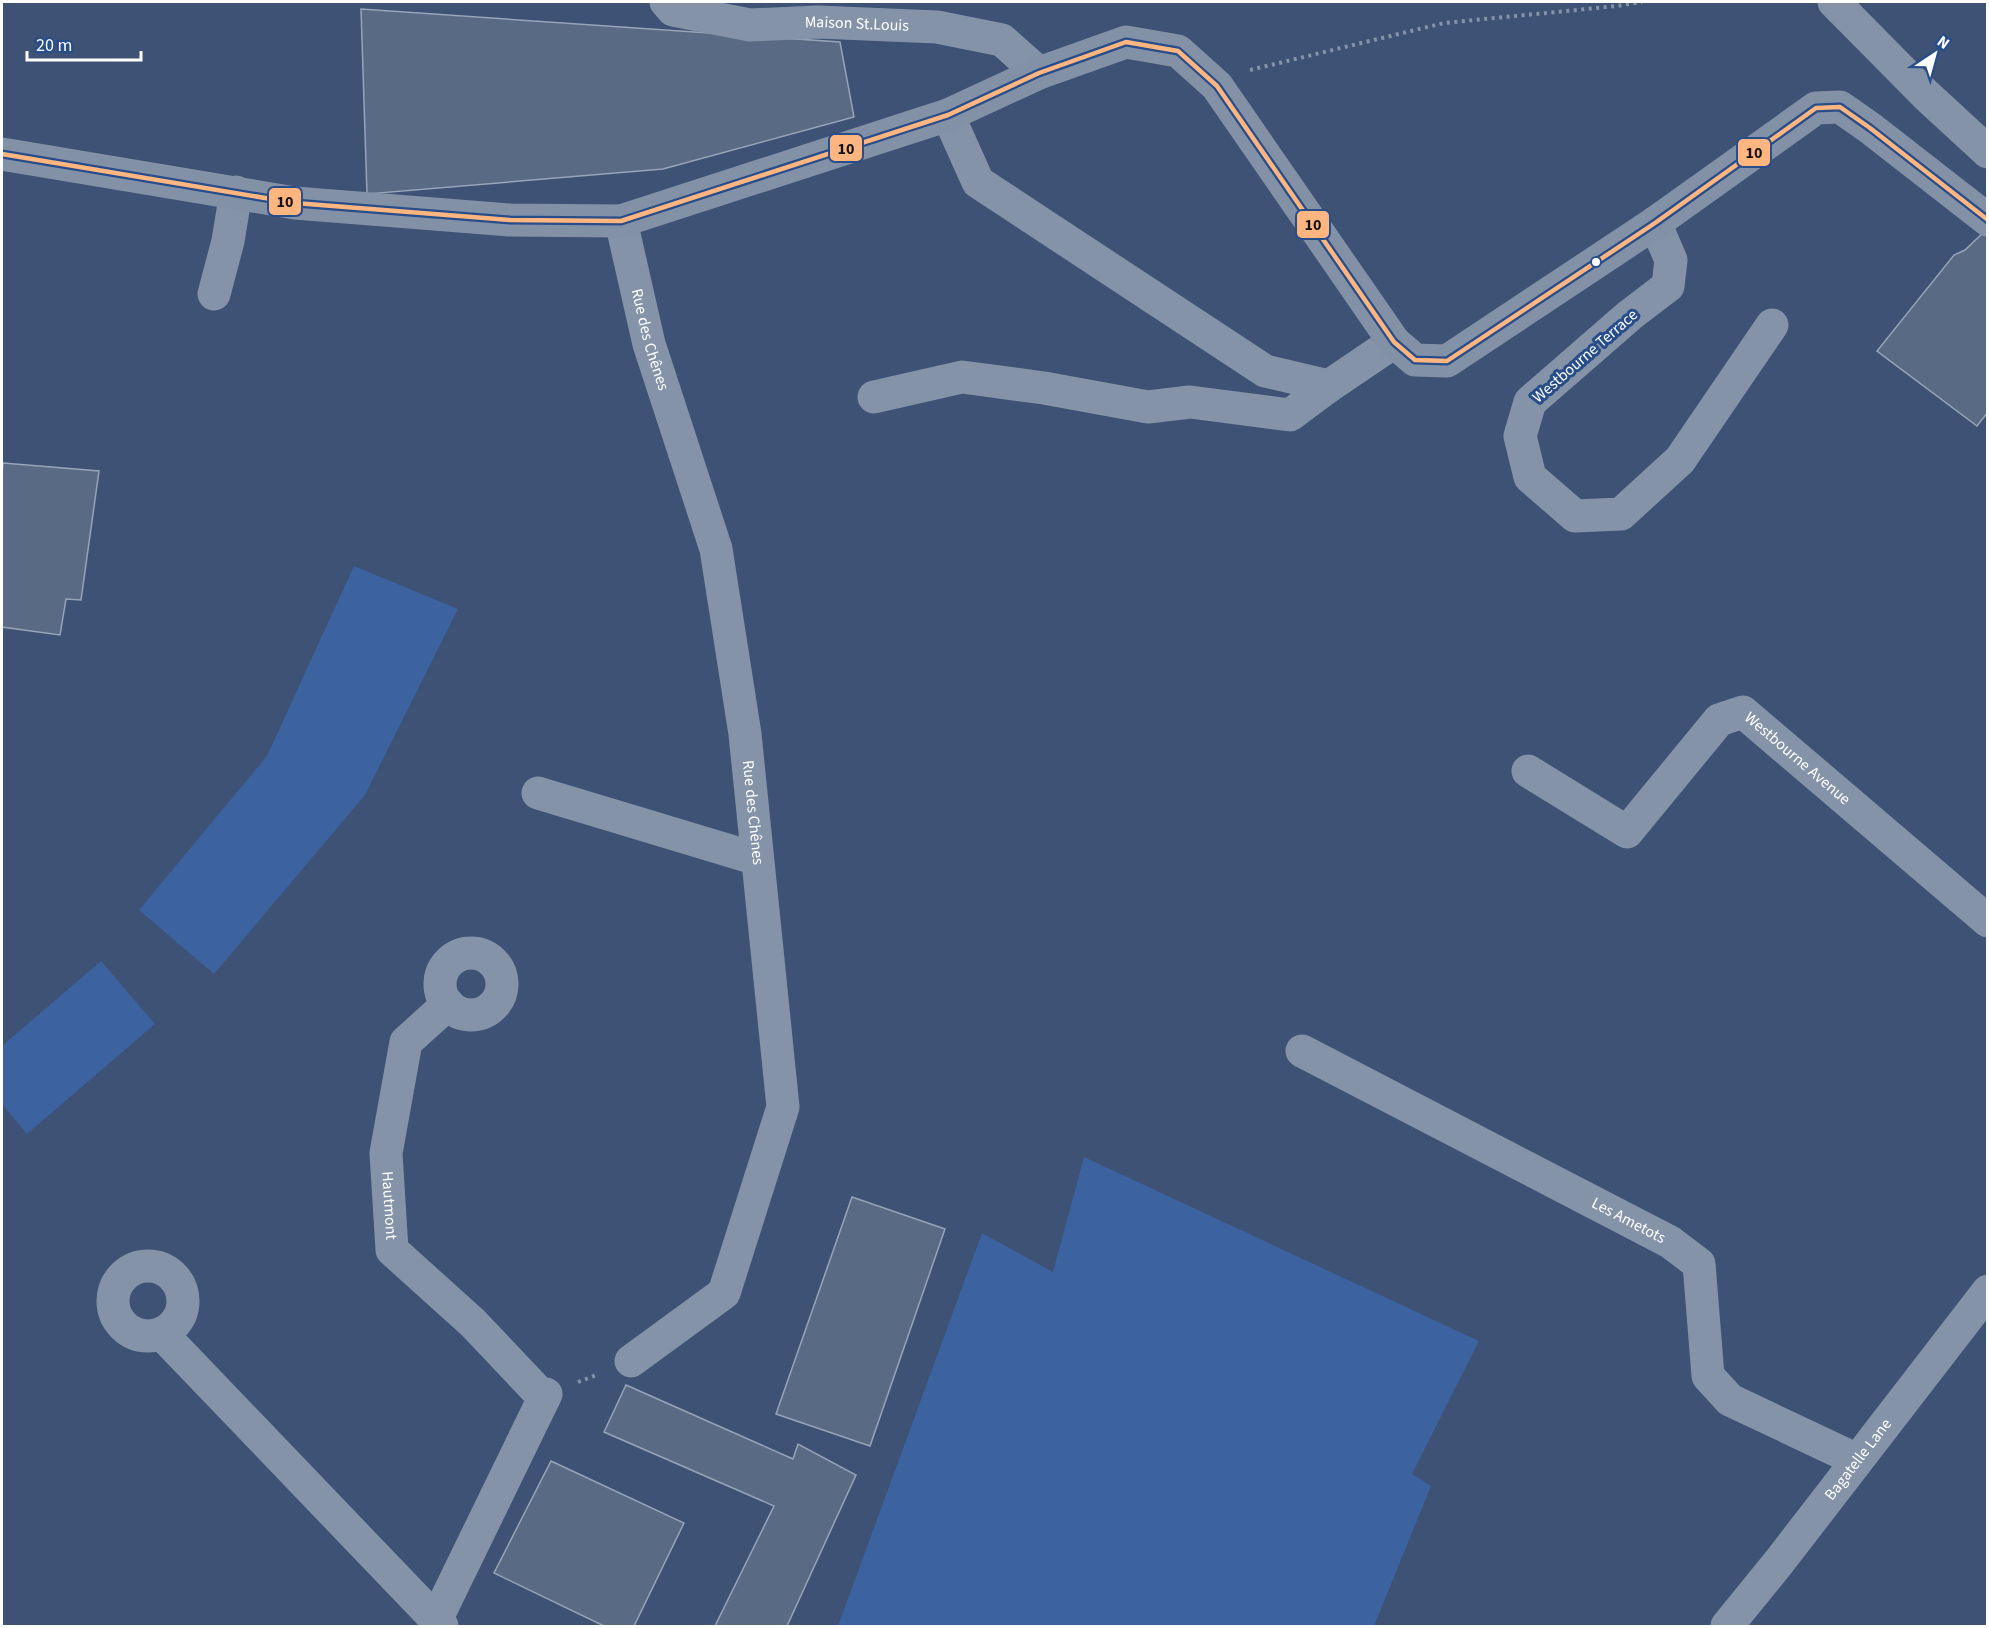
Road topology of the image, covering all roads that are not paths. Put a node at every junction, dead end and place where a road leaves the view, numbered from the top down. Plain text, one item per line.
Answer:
1 (666, 2) edge
2 (1834, 2) edge
3 (1039, 73) junction
4 (948, 115) junction
5 (1988, 152) edge
6 (2, 154) edge
7 (236, 192) junction
8 (1988, 220) edge
9 (621, 221) junction
10 (1655, 223) junction
11 (214, 294) dead end
12 (1772, 325) dead end
13 (1394, 342) junction
14 (1329, 386) junction
15 (873, 397) dead end
16 (1528, 771) dead end
17 (538, 793) dead end
18 (757, 859) junction
19 (1988, 921) edge
20 (448, 1004) dead end
21 (1302, 1051) dead end
22 (1988, 1291) edge
23 (162, 1334) dead end
24 (631, 1361) road end
25 (1857, 1460) junction
26 (439, 1623) edge
27 (1727, 1626) edge

1 - 3 street, Maison St.Louis
2 - 5 street
3 - 4 main road
3 - 13 main road
4 - 9 main road
4 - 14 street
6 - 7 main road
7 - 9 main road
7 - 11 street
8 - 10 main road
9 - 18 street, Rue des Chênes
10 - 12 street, Westbourne Terrace
10 - 13 main road
13 - 14 street
14 - 15 street
16 - 19 street, Westbourne Avenue
17 - 18 street
18 - 24 street, Rue des Chênes
20 - 26 street, Hautmont
21 - 25 street, Les Ametots
22 - 25 street, Bagatelle Lane
23 - 26 street
25 - 27 street, Bagatelle Lane

